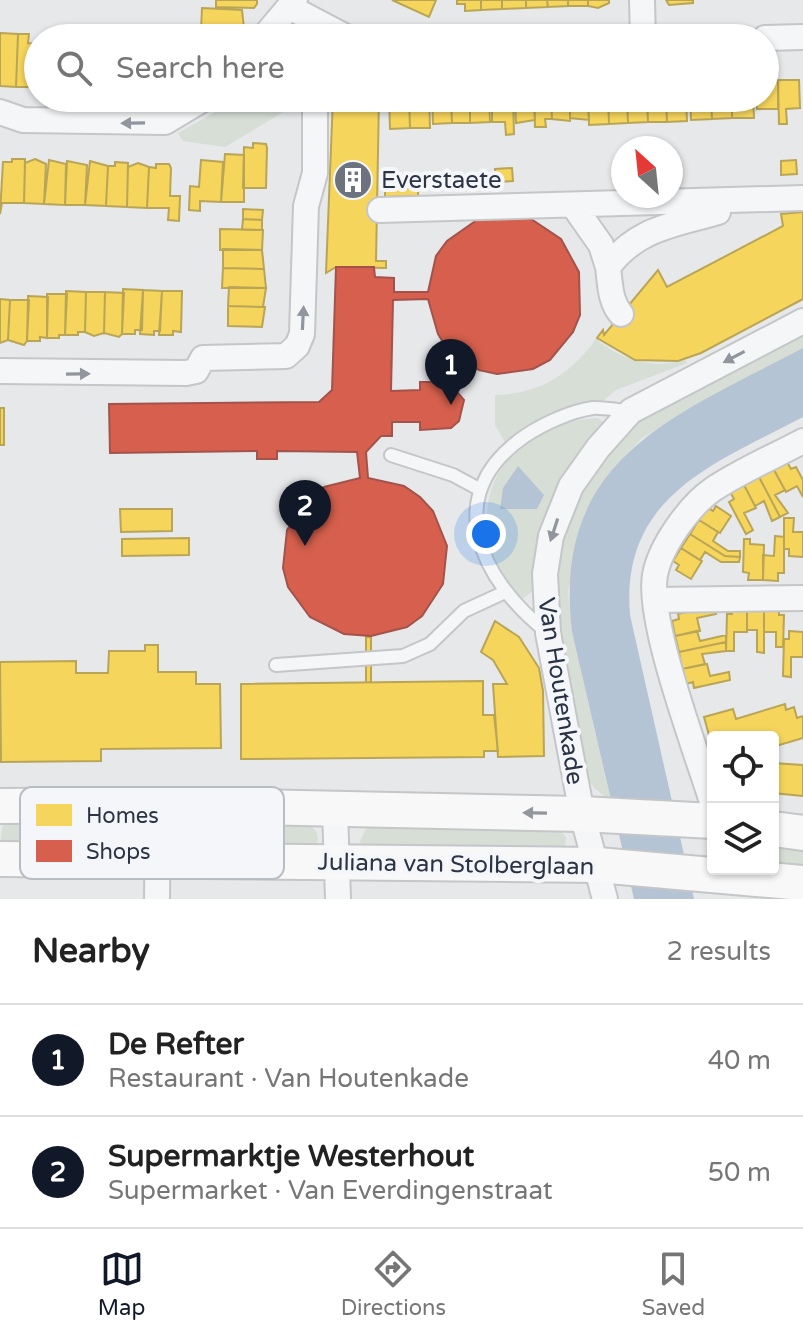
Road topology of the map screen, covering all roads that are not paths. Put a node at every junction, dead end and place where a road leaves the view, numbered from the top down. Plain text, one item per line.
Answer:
1 (642, 0) edge
2 (292, 4) edge
3 (275, 24) edge
4 (312, 24) edge
5 (643, 24) edge
6 (803, 37) edge
7 (779, 38) edge
8 (0, 112) edge
9 (182, 112) edge
10 (315, 112) edge
11 (803, 198) edge
12 (741, 200) junction
13 (573, 205) junction
14 (380, 210) dead end
15 (608, 267) junction
16 (621, 314) dead end
17 (803, 321) edge
18 (0, 371) edge
19 (631, 411) junction
20 (803, 441) edge
21 (391, 455) dead end
22 (479, 489) junction
23 (505, 592) junction
24 (803, 598) edge
25 (657, 600) junction
26 (548, 633) junction
27 (276, 665) dead end
28 (712, 803) edge
29 (0, 806) edge
30 (20, 806) edge
31 (284, 809) edge
32 (335, 811) junction
33 (597, 815) junction
34 (697, 820) edge
35 (779, 830) edge
36 (803, 833) edge
37 (0, 859) edge
38 (20, 859) edge
39 (284, 862) edge
40 (339, 862) junction
41 (611, 866) junction
42 (732, 881) edge
43 (803, 883) edge
44 (338, 899) edge
45 (605, 899) edge

1 - 5 street
2 - 3 street
2 - 4 street
6 - 7 street
9 -> 8 street
18 -> 10 street
11 - 12 street
12 - 13 street
12 - 15 street
13 - 14 street
13 - 15 street
15 - 16 street
17 -> 19 street, Van Houtenkade
19 - 22 lane
19 -> 26 street, Van Houtenkade
20 - 25 street
21 - 22 lane
22 - 23 lane
23 - 26 lane
23 - 27 lane
24 - 25 street
25 - 28 street
26 - 33 street, Van Houtenkade
29 - 30 street
31 - 32 street
33 -> 32 street
32 - 40 street
33 - 34 street
33 - 41 street, Van Houtenkade
35 - 36 street
37 - 38 street, Juliana van Stolberglaan
39 - 40 street, Juliana van Stolberglaan
40 - 41 street, Juliana van Stolberglaan
40 - 44 street
41 - 42 street, Juliana van Stolberglaan
41 - 45 street, Van Houtenkade
42 - 43 street, Juliana van Stolberglaan

